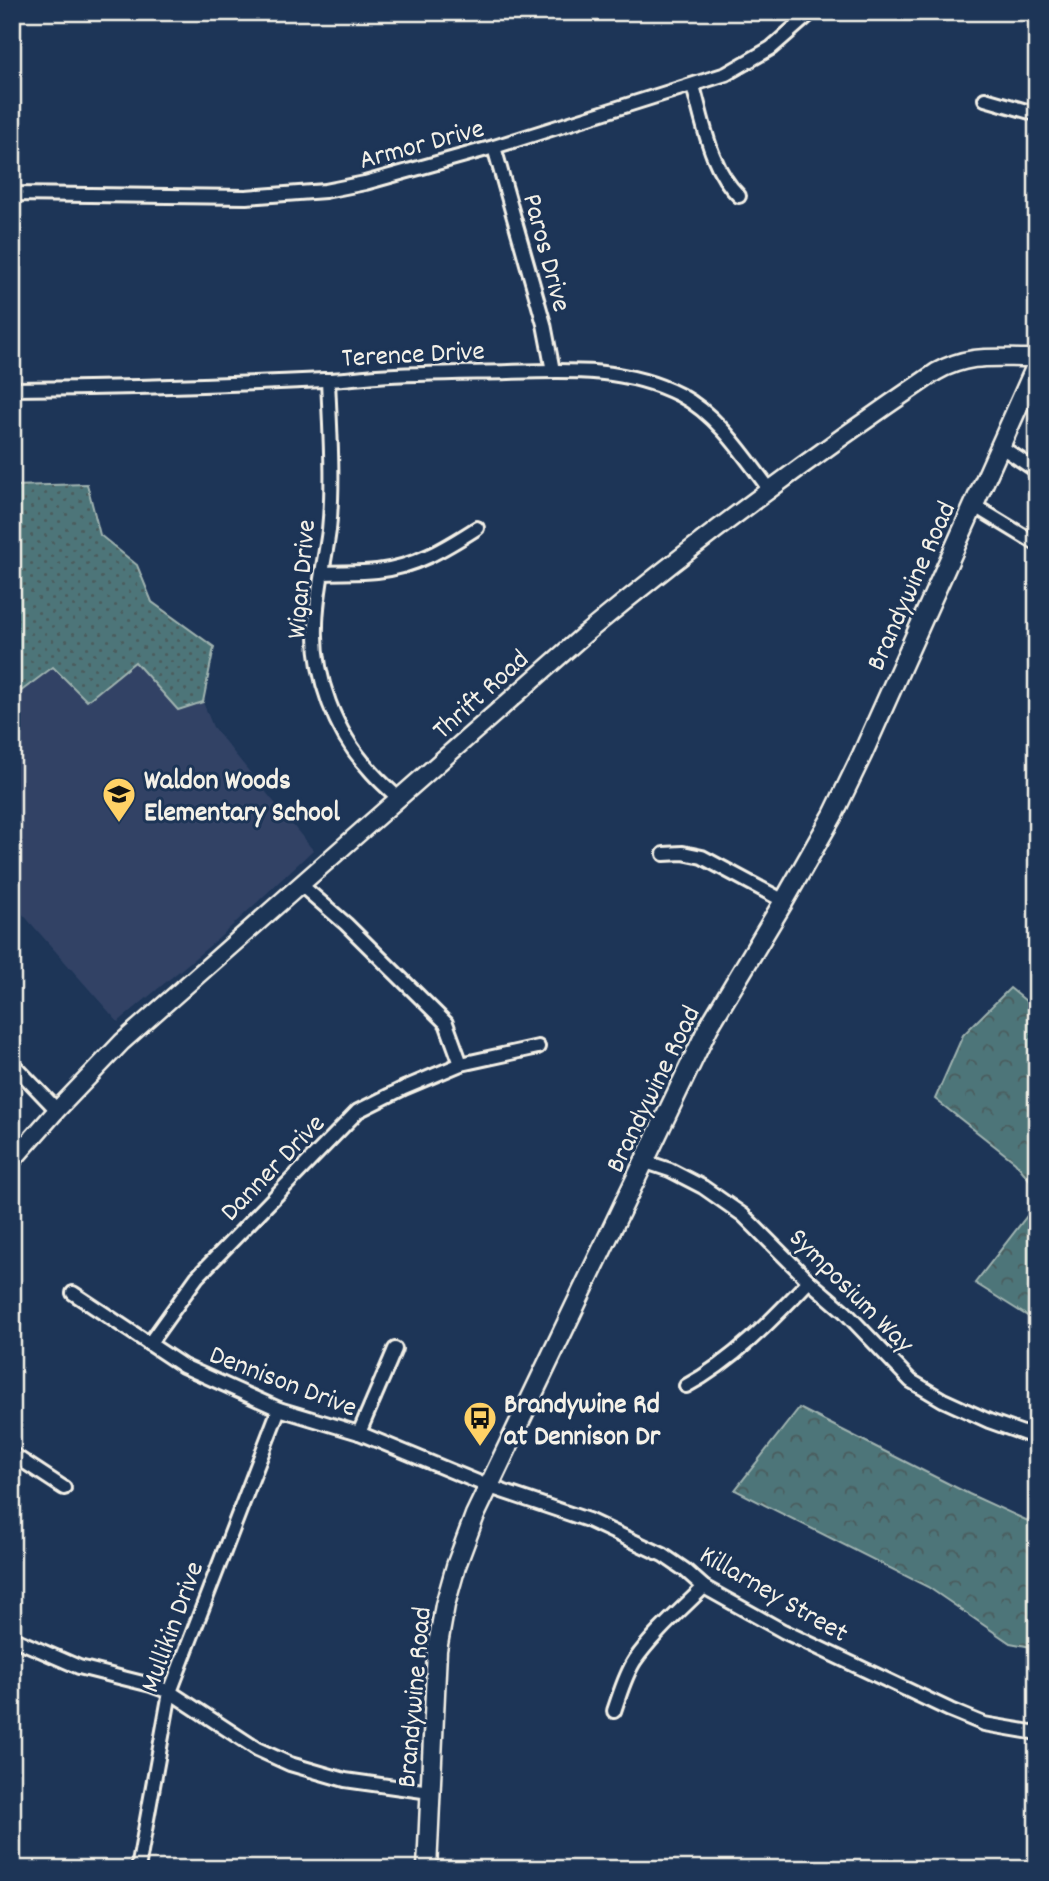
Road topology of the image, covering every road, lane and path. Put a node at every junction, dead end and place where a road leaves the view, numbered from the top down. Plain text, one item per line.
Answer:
1 (812, 12) edge
2 (693, 86) junction
3 (985, 99) dead end
4 (1037, 114) edge
5 (494, 147) junction
6 (12, 194) edge
7 (739, 196) dead end
8 (1037, 358) edge
9 (1037, 364) edge
10 (553, 370) junction
11 (328, 380) junction
12 (12, 389) edge
13 (1000, 446) junction
14 (1037, 471) edge
15 (770, 490) junction
16 (973, 505) junction
17 (477, 528) dead end
18 (1037, 544) edge
19 (322, 573) junction
20 (399, 799) junction
21 (664, 854) dead end
22 (302, 885) junction
23 (784, 901) junction
24 (538, 1047) dead end
25 (12, 1063) edge
26 (461, 1064) junction
27 (57, 1110) junction
28 (12, 1161) edge
29 (643, 1161) junction
30 (809, 1281) junction
31 (73, 1293) dead end
32 (149, 1344) junction
33 (396, 1349) dead end
34 (685, 1386) dead end
35 (279, 1409) junction
36 (359, 1433) junction
37 (1037, 1438) edge
38 (12, 1454) edge
39 (490, 1487) junction
40 (64, 1488) dead end
41 (704, 1587) junction
42 (12, 1638) edge
43 (170, 1692) junction
44 (614, 1711) dead end
45 (1037, 1733) edge
46 (430, 1792) junction
47 (138, 1869) edge
48 (427, 1869) edge

1 - 2 street, Armor Drive
2 - 5 street, Armor Drive
2 - 7 street
3 - 4 street
5 - 6 street, Armor Drive
5 - 10 street, Paros Drive
8 - 15 street, Thrift Road
9 - 13 main road, Brandywine Road
10 - 11 street, Terence Drive
10 - 15 street, Terence Drive
11 - 12 street, Terence Drive
11 - 19 street, Wigan Drive
13 - 14 street
13 - 16 main road, Brandywine Road
15 - 20 street, Thrift Road
16 - 18 street
16 - 23 main road, Brandywine Road
17 - 19 street
19 - 20 street, Wigan Drive
20 - 22 street, Thrift Road
21 - 23 street
22 - 26 street
22 - 27 street, Thrift Road
23 - 29 main road, Brandywine Road
24 - 26 street, Danner Drive
25 - 27 street
26 - 32 street, Danner Drive
27 - 28 street, Thrift Road
29 - 30 street, Symposium Way
29 - 39 main road, Brandywine Road
30 - 34 street
30 - 37 street, Symposium Way
31 - 32 street, Dennison Drive
32 - 35 street, Dennison Drive
33 - 36 street
35 - 36 street, Dennison Drive
35 - 43 street, Mullikin Drive
36 - 39 street, Dennison Drive
38 - 40 street
39 - 41 street, Killarney Street
39 - 46 main road, Brandywine Road
41 - 44 street
41 - 45 street, Killarney Street
42 - 43 street
43 - 46 street
43 - 47 street, Mullikin Drive
46 - 48 main road, Brandywine Road

